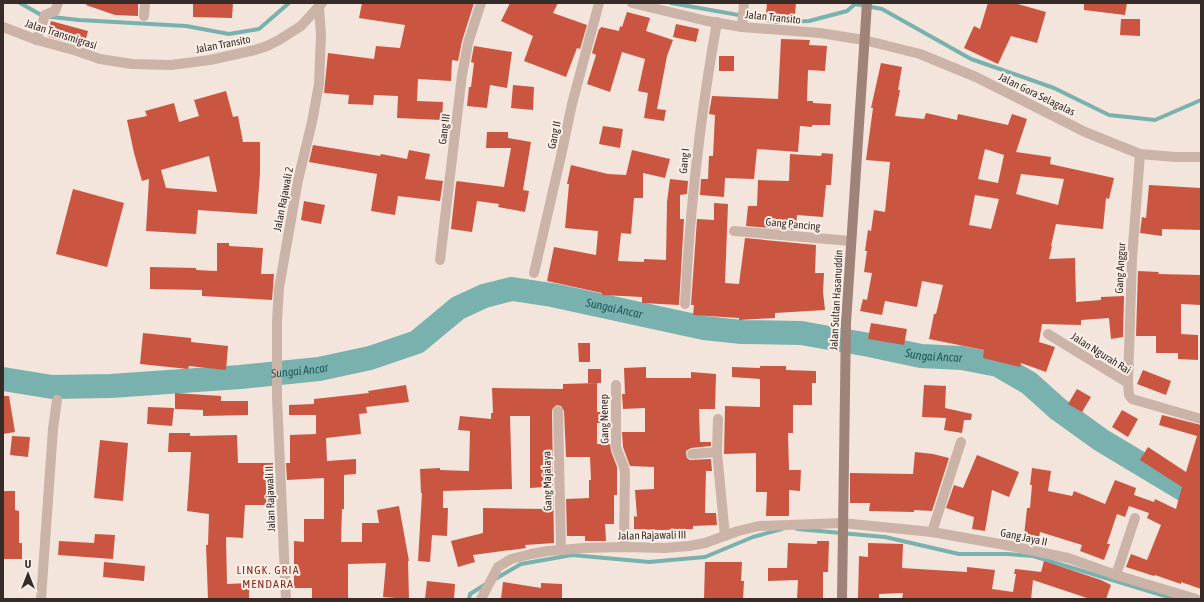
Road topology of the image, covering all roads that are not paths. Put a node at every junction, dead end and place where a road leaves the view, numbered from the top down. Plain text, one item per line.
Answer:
1 (58, 3) edge
2 (145, 3) edge
3 (481, 3) edge
4 (600, 3) edge
5 (635, 3) edge
6 (867, 3) edge
7 (320, 5) edge
8 (744, 8) edge
9 (144, 16) dead end
10 (717, 22) junction
11 (742, 25) junction
12 (3, 27) edge
13 (37, 40) junction
14 (864, 40) junction
15 (113, 62) joint
16 (1140, 154) junction
17 (1201, 157) edge
18 (734, 231) dead end
19 (851, 241) junction
20 (440, 260) dead end
21 (534, 273) dead end
22 (685, 304) dead end
23 (1048, 334) dead end
24 (1128, 383) junction
25 (616, 385) dead end
26 (278, 398) joint
27 (57, 400) dead end
28 (558, 411) dead end
29 (718, 419) dead end
30 (1201, 419) edge
31 (961, 442) dead end
32 (717, 452) junction
33 (692, 454) dead end
34 (1135, 518) dead end
35 (843, 526) junction
36 (932, 532) junction
37 (725, 536) junction
38 (624, 547) junction
39 (561, 550) junction
40 (1116, 575) junction
41 (1174, 596) edge
42 (482, 597) edge
43 (41, 599) edge
44 (286, 599) edge
45 (842, 599) edge
46 (1196, 599) edge

1 - 13 street
2 - 9 street
3 - 20 street, Gang III
4 - 21 street, Gang II
5 - 10 street, Jalan Transito
6 - 14 main road, Jalan Sultan Hasanuddin
7 - 15 street, Jalan Transito
7 - 26 street, Jalan Rajawali 2
8 - 11 street
10 - 11 street, Jalan Transito
10 - 22 street, Gang I
11 - 14 street, Jalan Transito
12 - 13 street, Jalan Transmigrasi
13 - 15 street, Jalan Transmigrasi
14 - 16 street, Jalan Gora Selagalas
14 - 19 main road, Jalan Sultan Hasanuddin
16 - 17 street, Jalan Gora Selagalas
16 - 24 street, Gang Anggur
18 - 19 street, Gang Pancing
19 - 35 main road, Jalan Sultan Hasanuddin
23 - 24 street, Jalan Ngurah Rai
24 - 30 street, Jalan Ngurah Rai
25 - 38 street, Gang Nenep
26 - 44 street, Jalan Rajawali II
27 - 43 street
28 - 39 street, Gang Majalaya
29 - 32 street
31 - 36 street
32 - 33 street
32 - 37 street
34 - 40 street
35 - 36 street, Gang Jaya II
35 - 37 street, Jalan Rajawali III
35 - 45 main road, Jalan Sultan Hasanuddin
36 - 40 street, Gang Jaya II
37 - 38 street, Jalan Rajawali III
38 - 39 street, Jalan Rajawali III
39 - 42 street, Jalan Rajawali III
40 - 41 street, Gang Jaya II
41 - 46 street, Gang Jaya II

